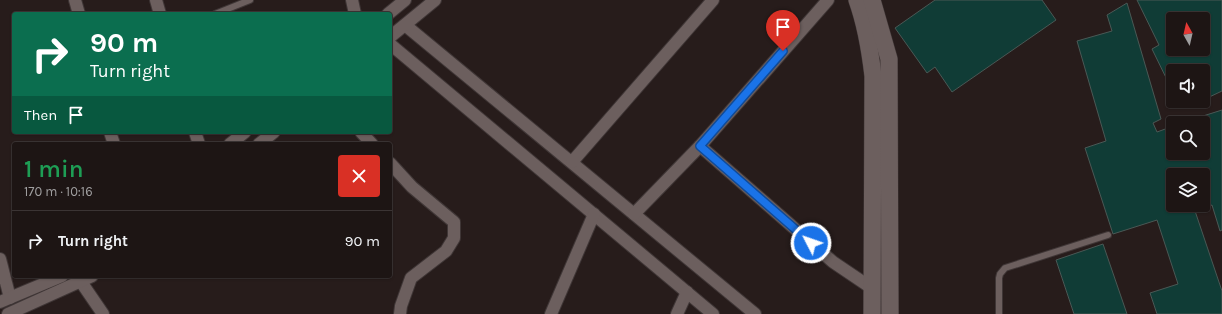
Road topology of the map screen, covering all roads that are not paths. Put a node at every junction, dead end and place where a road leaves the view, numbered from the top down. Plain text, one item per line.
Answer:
1 (75, 0) edge
2 (156, 0) edge
3 (250, 0) edge
4 (352, 0) edge
5 (405, 0) edge
6 (435, 0) edge
7 (713, 0) edge
8 (828, 0) edge
9 (857, 0) edge
10 (872, 0) edge
11 (78, 12) edge
12 (159, 12) edge
13 (220, 12) edge
14 (355, 12) edge
15 (390, 12) edge
16 (405, 24) junction
17 (392, 35) edge
18 (392, 46) edge
19 (242, 134) edge
20 (272, 134) edge
21 (362, 134) edge
22 (232, 142) edge
23 (262, 142) edge
24 (370, 142) edge
25 (700, 146) junction
26 (572, 162) junction
27 (392, 165) edge
28 (594, 214) junction
29 (634, 214) junction
30 (1108, 235) dead end
31 (0, 259) edge
32 (57, 278) edge
33 (79, 279) edge
34 (873, 289) junction
35 (687, 292) junction
36 (5, 300) edge
37 (8, 314) edge
38 (102, 314) edge
39 (400, 314) edge
40 (551, 314) edge
41 (677, 314) edge
42 (713, 314) edge
43 (754, 314) edge
44 (872, 314) edge
45 (890, 314) edge
46 (999, 314) edge

1 - 11 street
2 - 12 street
3 - 13 lane
4 - 14 street
5 - 15 street
6 - 16 street
7 - 26 street
8 - 25 street
9 - 34 street
10 - 45 street
16 - 17 street
16 - 26 street
18 - 28 street
19 - 22 street
20 - 23 street
21 - 24 street
25 - 29 street
25 - 34 street
26 - 29 street
27 - 39 street
28 - 35 street
28 - 40 street
29 - 43 street
30 - 46 lane
31 - 36 street
32 - 36 street
33 - 37 street
33 - 38 street
34 - 44 street
35 - 41 street
35 - 42 street

